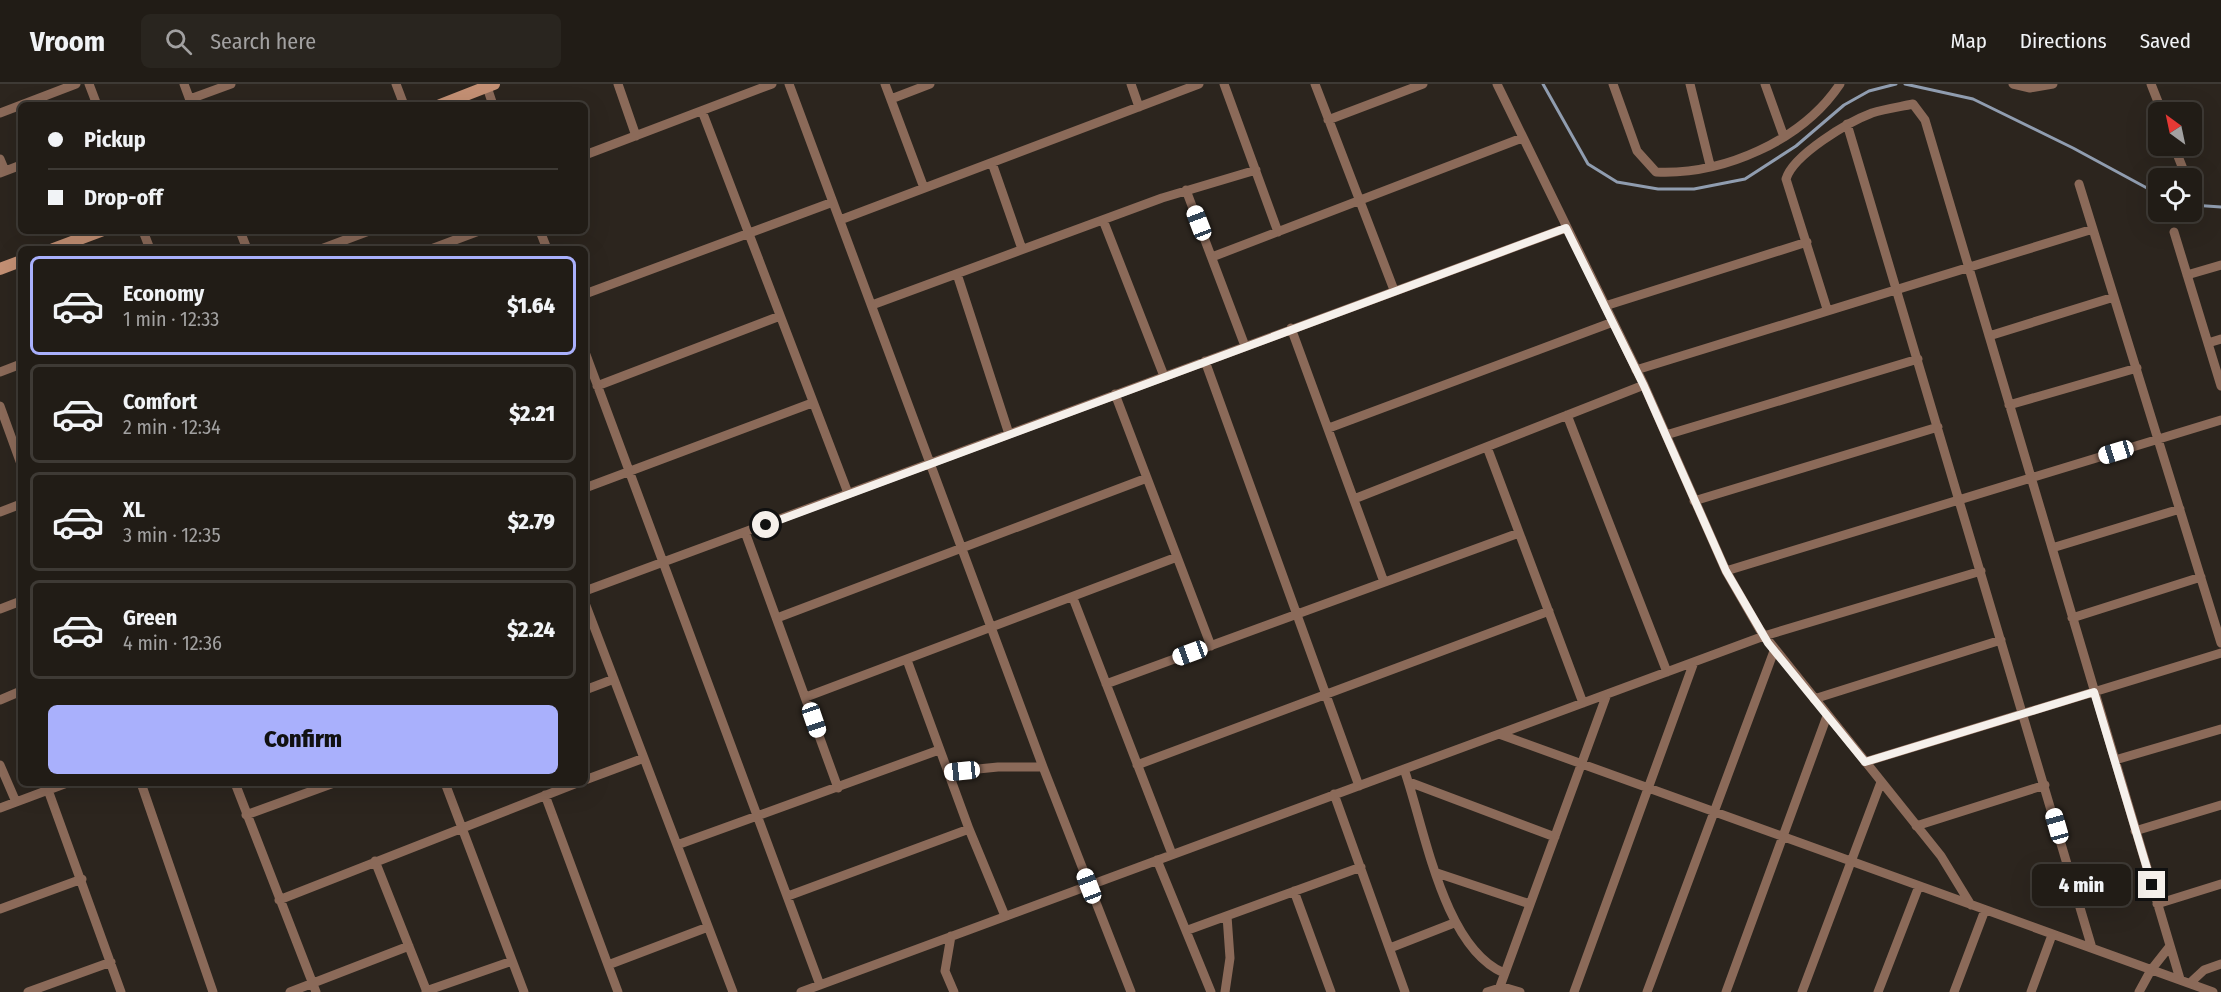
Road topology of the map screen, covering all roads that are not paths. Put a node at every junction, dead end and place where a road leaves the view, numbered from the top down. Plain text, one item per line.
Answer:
1 (76, 84) edge
2 (89, 84) edge
3 (184, 84) edge
4 (231, 84) edge
5 (396, 84) edge
6 (618, 84) edge
7 (772, 84) edge
8 (789, 84) edge
9 (885, 84) edge
10 (930, 84) edge
11 (1131, 84) edge
12 (1200, 84) edge
13 (1224, 84) edge
14 (1315, 84) edge
15 (1423, 84) edge
16 (1497, 84) edge
17 (1613, 84) edge
18 (1690, 84) edge
19 (1765, 84) edge
20 (1840, 84) edge
21 (2013, 84) edge
22 (2053, 84) edge
23 (2151, 84) edge
24 (489, 85) edge
25 (891, 99) junction
26 (29, 102) edge
27 (96, 102) edge
28 (191, 102) edge
29 (403, 102) edge
30 (447, 102) edge
31 (492, 102) edge
32 (2158, 102) edge
33 (18, 106) edge
34 (1139, 107) junction
35 (702, 111) junction
36 (0, 113) edge
37 (1329, 120) junction
38 (1847, 124) junction
39 (636, 135) junction
40 (1784, 137) junction
41 (1522, 138) junction
42 (588, 154) edge
43 (0, 159) edge
44 (992, 163) junction
45 (1710, 165) junction
46 (18, 166) edge
47 (1256, 170) junction
48 (3, 172) edge
49 (2079, 184) dead end
50 (924, 188) junction
51 (1186, 189) junction
52 (833, 202) junction
53 (1359, 202) junction
54 (840, 220) junction
55 (1103, 220) junction
56 (1566, 228) junction
57 (2093, 229) junction
58 (1278, 232) junction
59 (2174, 232) dead end
60 (93, 234) edge
61 (363, 234) edge
62 (449, 234) edge
63 (471, 234) edge
64 (748, 234) junction
65 (452, 241) junction
66 (1807, 242) junction
67 (342, 245) edge
68 (61, 246) edge
69 (439, 246) edge
70 (1022, 249) junction
71 (1212, 257) junction
72 (18, 262) edge
73 (2221, 265) edge
74 (1968, 267) junction
75 (0, 269) edge
76 (957, 274) junction
77 (2187, 275) junction
78 (1897, 289) junction
79 (1394, 290) junction
80 (588, 293) edge
81 (2114, 297) junction
82 (872, 305) junction
83 (1605, 306) junction
84 (1827, 309) junction
85 (780, 316) junction
86 (1613, 322) junction
87 (1291, 328) junction
88 (1989, 336) junction
89 (2221, 339) edge
90 (2208, 343) junction
91 (1245, 346) junction
92 (1918, 359) junction
93 (588, 360) edge
94 (1204, 361) junction
95 (18, 365) edge
96 (2137, 368) junction
97 (1636, 370) junction
98 (0, 372) edge
99 (1164, 376) junction
100 (597, 386) junction
101 (1644, 386) junction
102 (2221, 386) edge
103 (1115, 394) junction
104 (812, 403) junction
105 (2009, 405) junction
106 (0, 406) edge
107 (1567, 415) junction
108 (2221, 420) edge
109 (1938, 427) junction
110 (1329, 428) junction
111 (1009, 434) junction
112 (1666, 435) junction
113 (2158, 439) junction
114 (1487, 447) junction
115 (18, 456) edge
116 (931, 463) junction
117 (628, 472) junction
118 (2031, 477) junction
119 (1147, 478) junction
120 (588, 487) edge
121 (848, 494) junction
122 (1354, 499) junction
123 (1959, 499) junction
124 (1694, 501) junction
125 (18, 505) edge
126 (2180, 509) junction
127 (0, 512) edge
128 (746, 532) junction
129 (1519, 533) junction
130 (2052, 548) junction
131 (963, 549) junction
132 (1177, 557) junction
133 (663, 563) junction
134 (1726, 571) junction
135 (1981, 572) junction
136 (2201, 577) junction
137 (1384, 582) junction
138 (588, 590) edge
139 (1073, 598) junction
140 (18, 602) edge
141 (0, 609) edge
142 (588, 611) edge
143 (1549, 611) junction
144 (1297, 614) junction
145 (777, 618) junction
146 (2072, 618) junction
147 (993, 627) junction
148 (1764, 636) junction
149 (2001, 640) junction
150 (2221, 643) edge
151 (1211, 646) junction
152 (1774, 651) junction
153 (2221, 653) edge
154 (907, 660) junction
155 (1694, 662) junction
156 (1667, 672) junction
157 (614, 679) junction
158 (1106, 684) junction
159 (588, 689) edge
160 (18, 692) edge
161 (2094, 692) junction
162 (1607, 694) junction
163 (1326, 695) junction
164 (3, 696) edge
165 (806, 697) junction
166 (1814, 699) junction
167 (1583, 703) junction
168 (2023, 713) junction
169 (1827, 716) junction
170 (2221, 729) edge
171 (1499, 734) junction
172 (939, 750) junction
173 (644, 758) junction
174 (2115, 760) junction
175 (1865, 762) junction
176 (1581, 763) junction
177 (0, 765) edge
178 (1137, 765) junction
179 (1043, 767) junction
180 (1404, 769) junction
181 (948, 772) junction
182 (588, 779) edge
183 (1408, 782) junction
184 (1881, 782) junction
185 (2045, 785) junction
186 (59, 786) edge
187 (142, 786) edge
188 (236, 786) edge
189 (326, 786) edge
190 (446, 786) edge
191 (569, 786) edge
192 (1359, 786) junction
193 (838, 788) junction
194 (1649, 788) junction
195 (48, 790) junction
196 (1335, 794) junction
197 (545, 795) junction
198 (16, 802) junction
199 (2221, 805) edge
200 (0, 808) edge
201 (1714, 811) junction
202 (246, 815) junction
203 (756, 817) junction
204 (1916, 826) junction
205 (463, 827) junction
206 (969, 828) junction
207 (2135, 831) junction
208 (1783, 836) junction
209 (1555, 837) junction
210 (677, 845) junction
211 (1172, 854) junction
212 (1157, 860) junction
213 (375, 861) junction
214 (1851, 861) junction
215 (1361, 867) junction
216 (1437, 873) junction
217 (82, 879) junction
218 (2221, 884) edge
219 (1089, 886) junction
220 (1919, 886) junction
221 (1294, 891) junction
222 (788, 896) junction
223 (279, 900) junction
224 (1530, 904) junction
225 (2157, 904) junction
226 (1971, 905) junction
227 (0, 909) edge
228 (1985, 910) junction
229 (1005, 916) junction
230 (1227, 916) junction
231 (1454, 922) junction
232 (708, 927) junction
233 (1188, 930) junction
234 (2052, 935) junction
235 (951, 936) junction
236 (409, 946) junction
237 (2170, 946) junction
238 (1389, 948) junction
239 (2092, 948) junction
240 (512, 961) junction
241 (111, 963) junction
242 (2221, 964) edge
243 (608, 965) junction
244 (2151, 970) junction
245 (1504, 974) junction
246 (2180, 980) junction
247 (2190, 983) junction
248 (820, 985) junction
249 (314, 988) edge
250 (1499, 989) edge
251 (28, 992) edge
252 (121, 992) edge
253 (213, 992) edge
254 (290, 992) edge
255 (427, 992) edge
256 (524, 992) edge
257 (618, 992) edge
258 (733, 992) edge
259 (801, 992) edge
260 (954, 992) edge
261 (1131, 992) edge
262 (1211, 992) edge
263 (1225, 992) edge
264 (1331, 992) edge
265 (1406, 992) edge
266 (1487, 992) edge
267 (1520, 992) edge
268 (1574, 992) edge
269 (1647, 992) edge
270 (1726, 992) edge
271 (1802, 992) edge
272 (1878, 992) edge
273 (1954, 992) edge
274 (2031, 992) edge
275 (2139, 992) edge
276 (2214, 992) edge

1 - 26 street
2 - 27 street
3 - 28 street
4 - 28 street
5 - 29 street
6 - 39 street
7 - 35 street
8 - 52 street
9 - 25 street
10 - 25 street
11 - 34 street
12 - 34 street
13 - 47 street
14 - 37 street
15 - 37 street
16 - 41 street
17 - 45 street
18 - 45 street
19 - 40 street
20 - 40 street
21 - 22 street
23 - 32 street
24 - 30 street
24 - 31 street
25 - 50 street
33 - 36 street
34 - 44 street
35 - 39 street
35 - 64 street
37 - 53 street
38 - 66 street
38 - 74 street
38 - 78 street
39 - 42 street
40 - 45 street
41 - 53 street
41 - 56 street
43 - 48 street
44 - 50 street
44 - 70 street
46 - 48 street
47 - 51 street
47 - 58 street
49 - 57 street
50 - 54 street
51 - 55 street
51 - 71 street
52 - 54 street
52 - 64 street
53 - 58 street
53 - 79 street
54 - 82 street
55 - 70 street
55 - 99 street
56 - 79 street
56 - 83 street
57 - 74 street
57 - 81 street
58 - 71 street
59 - 77 street
60 - 68 street
61 - 67 street
62 - 65 street
63 - 65 street
64 - 80 street
64 - 85 street
65 - 69 street
66 - 83 street
66 - 84 street
70 - 76 street
71 - 91 street
72 - 75 street
73 - 77 street
74 - 78 street
74 - 88 street
76 - 82 street
76 - 111 street
77 - 90 street
78 - 84 street
78 - 92 street
79 - 87 street
81 - 88 street
81 - 96 street
82 - 116 street
83 - 86 street
84 - 97 street
85 - 100 street
85 - 104 street
86 - 97 street
86 - 110 street
87 - 91 street
87 - 110 street
88 - 105 street
89 - 90 street
90 - 102 street
91 - 94 street
92 - 109 street
92 - 112 street
93 - 100 street
94 - 99 street
94 - 144 street
95 - 98 street
96 - 105 street
96 - 113 street
97 - 101 street
99 - 103 street
100 - 117 street
101 - 107 street
101 - 112 street
103 - 111 street
103 - 119 street
104 - 117 street
104 - 121 street
105 - 118 street
106 - 115 street
107 - 114 street
107 - 156 street
108 - 113 street
109 - 123 street
109 - 124 street
110 - 122 street
111 - 116 street
112 - 124 street
113 - 118 street
113 - 126 street
114 - 122 street
114 - 129 street
116 - 121 street
116 - 131 street
117 - 120 street
117 - 133 street
118 - 123 street
118 - 130 street
119 - 131 street
119 - 132 street
121 - 128 street
122 - 137 street
123 - 134 street
123 - 135 street
124 - 134 street
125 - 127 street
126 - 130 street
126 - 136 street
128 - 133 street
128 - 145 street
129 - 137 street
129 - 143 street
130 - 146 street
131 - 145 street
131 - 147 street
132 - 139 street
132 - 151 street
133 - 138 street
133 - 203 street
134 - 148 street
135 - 148 street
135 - 149 street
136 - 146 street
136 - 150 street
137 - 144 street
139 - 147 street
139 - 158 street
140 - 141 street
142 - 157 street
143 - 163 street
143 - 167 street
144 - 151 street
144 - 163 street
145 - 165 street
146 - 161 street
147 - 154 street
147 - 179 street
148 - 152 street
148 - 155 street
149 - 166 street
149 - 168 street
151 - 158 street
152 - 166 street
152 - 201 street
153 - 161 street
154 - 165 street
154 - 172 street
155 - 156 street
155 - 194 street
156 - 162 street
157 - 159 street
157 - 173 street
158 - 178 street
160 - 164 street
161 - 168 street
161 - 174 street
162 - 167 street
162 - 176 street
163 - 178 street
163 - 192 street
165 - 193 street
166 - 169 street
167 - 171 street
168 - 175 street
168 - 185 street
169 - 175 street
169 - 208 street
170 - 174 street
171 - 176 street
171 - 180 street
172 - 181 street
172 - 193 street
173 - 182 street
173 - 210 street
174 - 207 street
175 - 184 street
176 - 194 street
176 - 209 street
177 - 198 street
178 - 211 street
179 - 181 street
179 - 219 street
180 - 183 street
180 - 192 street
181 - 206 street
183 - 209 street
183 - 216 street
184 - 204 street
184 - 214 street
185 - 204 street
185 - 239 street
186 - 195 street
187 - 253 street
188 - 202 street
189 - 202 street
190 - 205 street
191 - 197 street
192 - 196 street
193 - 203 street
194 - 201 street
194 - 268 street
195 - 198 street
195 - 217 street
196 - 211 street
196 - 215 street
197 - 205 street
197 - 243 street
198 - 200 street
199 - 207 street
201 - 208 street
201 - 269 street
202 - 223 street
203 - 210 street
203 - 222 street
204 - 226 street
205 - 213 street
205 - 240 street
206 - 222 street
206 - 229 street
207 - 225 street
208 - 214 street
208 - 270 street
209 - 224 street
210 - 232 street
211 - 212 street
212 - 219 street
212 - 233 street
213 - 223 street
213 - 236 street
214 - 220 street
214 - 271 street
215 - 221 street
215 - 238 street
216 - 224 street
216 - 231 street
217 - 227 street
217 - 241 street
218 - 225 street
219 - 229 street
219 - 261 street
220 - 226 street
220 - 272 street
221 - 230 street
221 - 264 street
222 - 248 street
223 - 249 street
224 - 245 street
225 - 237 street
226 - 228 street
228 - 234 street
228 - 273 street
229 - 235 street
230 - 233 street
230 - 263 street
231 - 238 street
231 - 245 street
232 - 243 street
232 - 258 street
233 - 262 street
234 - 239 street
234 - 274 street
235 - 248 street
235 - 260 street
236 - 249 street
236 - 255 street
237 - 244 street
237 - 246 street
238 - 265 street
239 - 244 street
240 - 255 street
240 - 256 street
241 - 251 street
241 - 252 street
242 - 247 street
243 - 257 street
244 - 246 street
244 - 275 street
245 - 250 street
246 - 247 street
247 - 276 street
248 - 259 street
249 - 254 street
250 - 266 street
250 - 267 street

